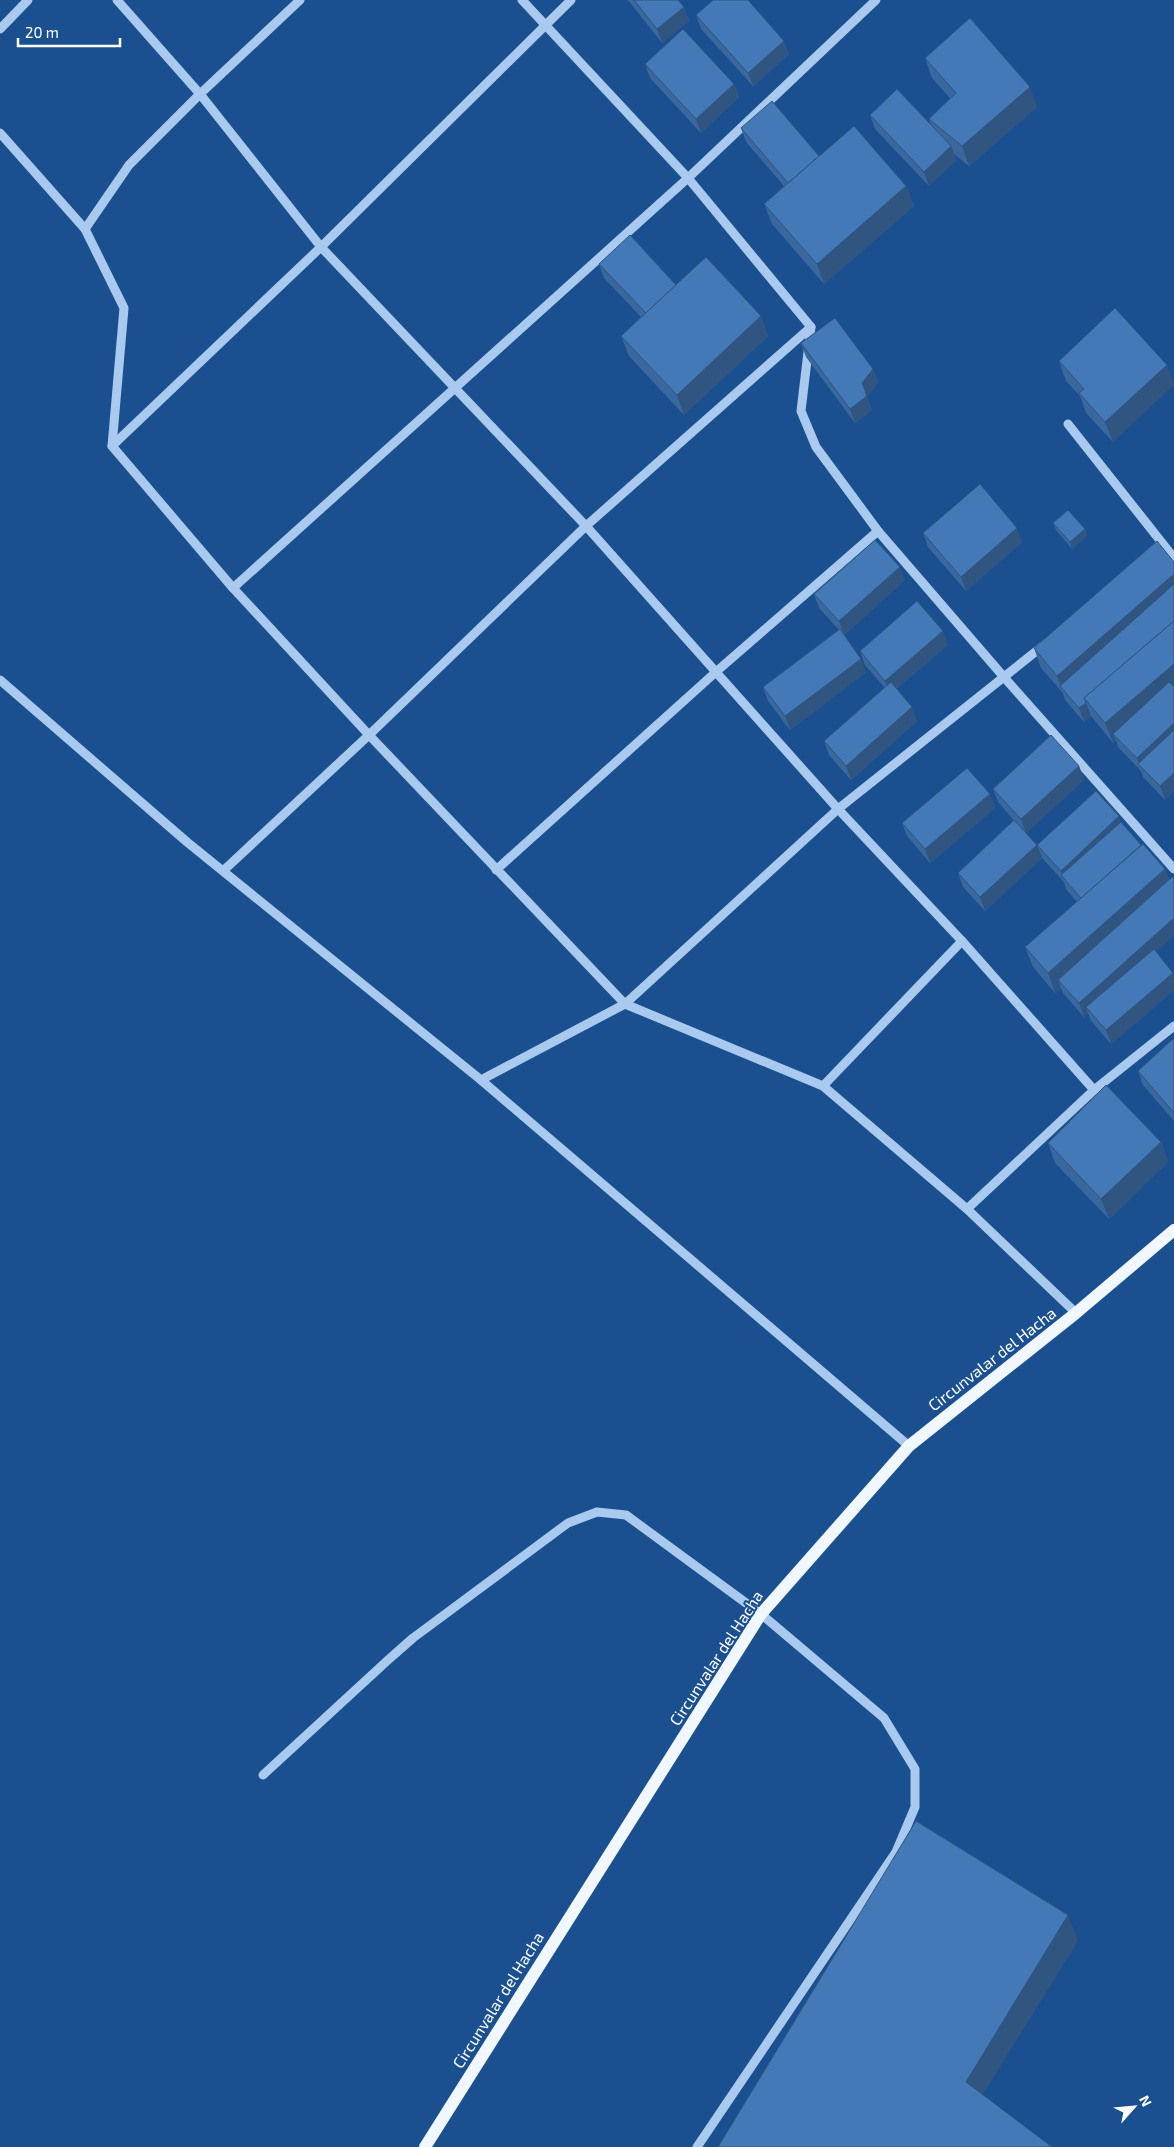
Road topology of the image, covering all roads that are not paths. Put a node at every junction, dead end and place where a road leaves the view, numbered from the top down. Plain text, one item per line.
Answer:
1 (28, 0) edge
2 (118, 0) edge
3 (300, 0) edge
4 (522, 0) edge
5 (571, 0) edge
6 (876, 0) edge
7 (544, 25) junction
8 (0, 29) edge
9 (200, 94) junction
10 (0, 133) edge
11 (688, 178) junction
12 (85, 229) junction
13 (321, 247) junction
14 (811, 328) junction
15 (456, 388) junction
16 (1068, 424) dead end
17 (112, 446) junction
18 (586, 526) junction
19 (878, 531) junction
20 (1174, 558) edge
21 (233, 588) junction
22 (1050, 640) edge
23 (716, 671) junction
24 (1003, 676) junction
25 (0, 680) edge
26 (369, 735) junction
27 (838, 809) junction
28 (1174, 869) edge
29 (496, 870) junction
30 (223, 871) junction
31 (962, 941) junction
32 (625, 1004) junction
33 (1174, 1026) edge
34 (482, 1080) junction
35 (823, 1086) junction
36 (1094, 1090) junction
37 (968, 1209) junction
38 (1174, 1230) edge
39 (1076, 1313) junction
40 (909, 1446) junction
41 (761, 1614) junction
42 (263, 1775) dead end
43 (426, 2147) edge
44 (696, 2147) edge

1 - 8 street
2 - 9 street
3 - 9 street
4 - 7 street
5 - 7 street
6 - 11 street
7 - 11 street
7 - 13 street
9 - 12 street
9 - 13 street
10 - 12 street
11 - 14 street
11 - 15 street
12 - 17 street
13 - 15 street
13 - 17 street
14 - 18 street
14 - 19 street
15 - 18 street
15 - 21 street
16 - 20 street
17 - 21 street
18 - 23 street
18 - 26 street
19 - 23 street
19 - 24 street
21 - 26 street
22 - 24 street
23 - 27 street
23 - 29 street
24 - 27 street
24 - 28 street
25 - 30 street
26 - 29 street
26 - 30 street
27 - 31 street
27 - 32 street
29 - 32 street
30 - 34 street
31 - 35 street
31 - 36 street
32 - 34 street
32 - 35 street
33 - 36 street
34 - 40 street
35 - 37 street
36 - 37 street
37 - 39 street
38 - 39 main road, Circunvalar del Hacha
39 - 40 main road, Circunvalar del Hacha
40 - 41 main road, Circunvalar del Hacha
41 - 42 street
41 - 43 main road, Circunvalar del Hacha
41 - 44 street

